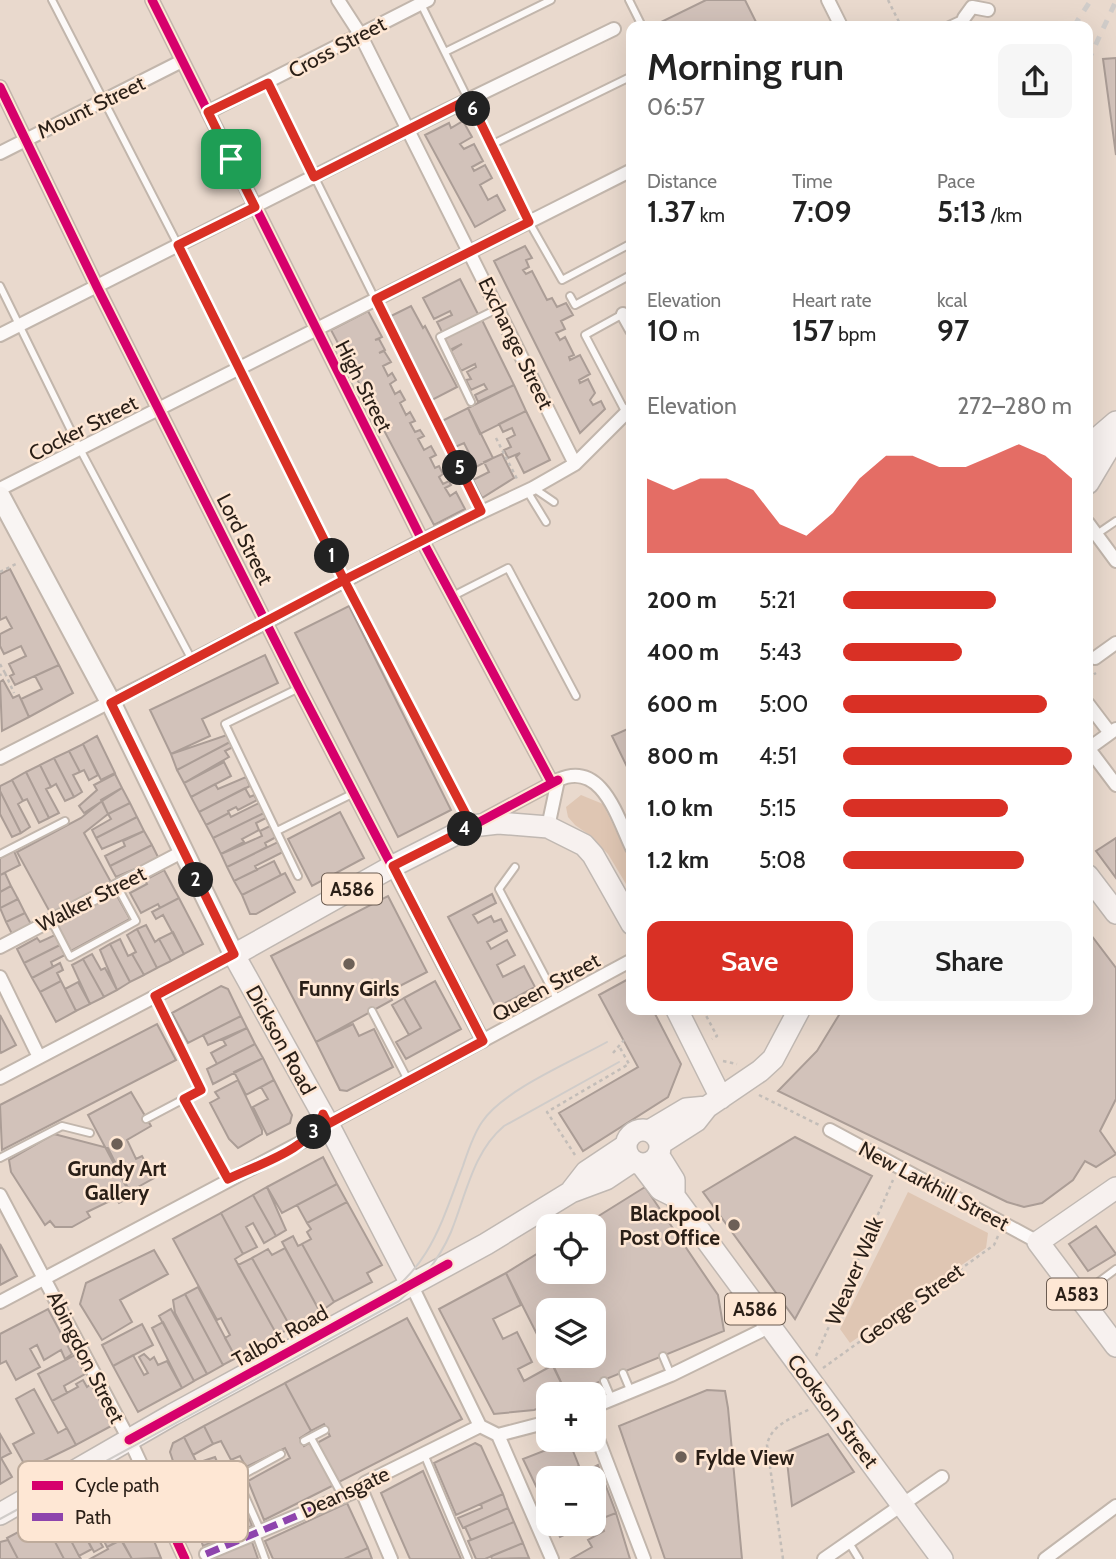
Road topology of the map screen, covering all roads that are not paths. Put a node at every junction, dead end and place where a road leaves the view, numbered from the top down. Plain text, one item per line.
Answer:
1 (52, 0) edge
2 (152, 0) edge
3 (338, 0) edge
4 (551, 0) edge
5 (629, 0) edge
6 (828, 0) edge
7 (423, 1) edge
8 (968, 8) edge
9 (988, 10) dead end
10 (640, 21) edge
11 (838, 21) edge
12 (953, 21) edge
13 (614, 29) dead end
14 (360, 34) junction
15 (445, 52) junction
16 (182, 61) junction
17 (626, 79) edge
18 (268, 83) junction
19 (0, 87) edge
20 (469, 99) junction
21 (105, 102) junction
22 (208, 112) junction
23 (408, 129) junction
24 (25, 140) junction
25 (491, 145) junction
26 (0, 153) edge
27 (626, 173) edge
28 (314, 177) junction
29 (255, 207) junction
30 (529, 222) junction
31 (178, 245) junction
32 (626, 246) edge
33 (471, 251) junction
34 (626, 278) edge
35 (0, 286) edge
36 (97, 287) junction
37 (570, 296) dead end
38 (376, 299) junction
39 (498, 308) junction
40 (623, 314) joint
41 (626, 319) edge
42 (19, 325) junction
43 (317, 329) junction
44 (0, 335) edge
45 (238, 369) junction
46 (471, 402) dead end
47 (626, 405) edge
48 (160, 409) junction
49 (626, 413) edge
50 (1116, 422) edge
51 (1116, 436) edge
52 (1093, 442) edge
53 (79, 449) junction
54 (575, 464) junction
55 (1093, 475) edge
56 (0, 489) edge
57 (528, 490) junction
58 (0, 496) edge
59 (554, 502) dead end
60 (481, 511) junction
61 (1116, 521) edge
62 (546, 522) dead end
63 (1093, 529) edge
64 (1097, 534) junction
65 (422, 540) junction
66 (1116, 561) edge
67 (344, 580) junction
68 (451, 597) junction
69 (267, 622) junction
70 (1116, 643) edge
71 (1095, 657) dead end
72 (192, 660) junction
73 (299, 688) junction
74 (576, 696) dead end
75 (111, 703) junction
76 (1093, 709) edge
77 (1113, 731) edge
78 (1093, 746) edge
79 (2, 753) edge
80 (1093, 754) edge
81 (555, 781) junction
82 (1116, 785) edge
83 (355, 793) junction
84 (65, 821) dead end
85 (472, 826) junction
86 (548, 827) junction
87 (277, 831) junction
88 (626, 836) edge
89 (182, 852) junction
90 (0, 854) edge
91 (393, 866) junction
92 (515, 867) dead end
93 (298, 876) dead end
94 (1093, 883) edge
95 (117, 886) junction
96 (1116, 913) edge
97 (626, 914) edge
98 (51, 920) junction
99 (0, 947) edge
100 (234, 954) junction
101 (626, 963) edge
102 (0, 976) edge
103 (155, 996) junction
104 (558, 1001) junction
105 (372, 1010) dead end
106 (680, 1015) edge
107 (796, 1015) edge
108 (483, 1041) junction
109 (39, 1057) junction
110 (712, 1064) junction
111 (755, 1075) junction
112 (0, 1078) edge
113 (409, 1082) junction
114 (184, 1099) junction
115 (714, 1102) junction
116 (146, 1119) dead end
117 (325, 1119) junction
118 (830, 1130) road end
119 (90, 1133) dead end
120 (645, 1150) junction
121 (0, 1158) edge
122 (228, 1179) junction
123 (1116, 1188) edge
124 (571, 1192) junction
125 (0, 1195) edge
126 (4, 1213) edge
127 (1038, 1242) junction
128 (1116, 1269) edge
129 (46, 1278) junction
130 (411, 1284) junction
131 (1079, 1296) junction
132 (0, 1302) edge
133 (769, 1327) junction
134 (1116, 1346) edge
135 (663, 1356) dead end
136 (623, 1373) dead end
137 (671, 1375) junction
138 (604, 1381) dead end
139 (631, 1392) junction
140 (612, 1400) junction
141 (606, 1402) edge
142 (536, 1425) edge
143 (481, 1426) junction
144 (325, 1430) dead end
145 (498, 1435) junction
146 (312, 1438) junction
147 (129, 1440) junction
148 (304, 1441) dead end
149 (603, 1452) edge
150 (281, 1454) dead end
151 (424, 1454) junction
152 (92, 1461) edge
153 (139, 1461) edge
154 (248, 1472) edge
155 (942, 1477) dead end
156 (361, 1489) junction
157 (342, 1495) junction
158 (18, 1504) edge
159 (902, 1504) junction
160 (1116, 1506) edge
161 (248, 1507) edge
162 (0, 1514) edge
163 (258, 1533) junction
164 (248, 1537) edge
165 (848, 1541) junction
166 (177, 1542) edge
167 (236, 1542) edge
168 (206, 1554) dead end
169 (185, 1559) edge
170 (265, 1559) edge
171 (391, 1559) edge
172 (468, 1559) edge
173 (552, 1559) edge
174 (644, 1559) edge
175 (824, 1559) edge
176 (859, 1559) edge
177 (942, 1559) edge
178 (1045, 1559) edge

1 - 21 lane
2 - 16 street, High Street
3 - 14 street, Exchange Street
4 - 15 lane
5 - 10 lane
6 - 11 street
7 - 14 street, Cross Street
7 - 15 lane
8 - 9 street
8 - 12 lane
13 - 20 street
14 - 18 street, Cross Street
14 - 23 street, Exchange Street
15 - 20 lane
16 - 21 street, Mount Street
16 - 22 street, High Street
17 - 25 lane
18 - 22 street, Cross Street
18 - 28 lane
19 - 24 street, Lord Street
20 - 23 street
20 - 25 lane
21 - 24 street, Mount Street
21 - 31 lane
22 - 29 street, High Street
23 - 28 street
23 - 33 street, Exchange Street
24 - 26 street, Mount Street
24 - 36 street, Lord Street
25 - 30 lane
27 - 30 street, Cocker Street
28 - 29 street
28 - 38 lane
29 - 31 street
29 - 43 street, High Street
30 - 32 lane
30 - 33 street, Cocker Street
31 - 36 street
31 - 45 lane
33 - 38 street, Cocker Street
33 - 39 street, Exchange Street
34 - 37 lane
35 - 42 lane
36 - 42 street
36 - 48 street, Lord Street
38 - 43 street, Cocker Street
38 - 60 lane
39 - 46 lane
39 - 54 street, Exchange Street
40 - 41 street
40 - 47 lane
42 - 44 street
42 - 53 lane
43 - 45 street, Cocker Street
43 - 65 street, High Street
45 - 48 street, Cocker Street
45 - 67 lane
48 - 53 street, Cocker Street
48 - 69 street, Lord Street
49 - 54 street
50 - 52 main road
51 - 55 main road
53 - 56 street, Cocker Street
53 - 72 lane
54 - 57 street
57 - 59 lane
57 - 60 street
57 - 62 lane
58 - 75 street, Dickson Road
60 - 65 street
61 - 64 lane
63 - 64 street
64 - 66 street
65 - 67 street
65 - 68 street, High Street
67 - 69 street
67 - 85 lane
68 - 74 lane
68 - 81 street, High Street
69 - 72 street
69 - 73 street, Lord Street
70 - 71 street
72 - 75 street
73 - 83 street, Lord Street
73 - 87 lane
75 - 79 street
75 - 89 street, Dickson Road
76 - 77 street
77 - 78 street
80 - 82 street
81 - 85 street
81 - 86 street
81 - 88 street
83 - 87 lane
83 - 91 street, Lord Street
84 - 90 lane
85 - 86 main road, A586
85 - 91 main road, A586
86 - 97 main road, A586
87 - 93 lane
89 - 95 street, Walker Street
89 - 100 street, Dickson Road
91 - 100 main road, A586
91 - 108 street, Lord Street
92 - 104 lane
94 - 96 main road
95 - 98 street, Walker Street
95 - 98 lane
98 - 99 street, Walker Street
100 - 103 street
100 - 117 main road, Dickson Road
101 - 104 street, Queen Street
102 - 109 street
103 - 109 street
103 - 114 lane
104 - 108 street, Queen Street
105 - 113 lane
106 - 110 main road
107 - 111 main road, Talbot Road
108 - 113 street, Queen Street
109 - 112 street
110 - 111 main road
110 - 115 main road
111 - 115 main road, Talbot Road
113 - 117 street, Queen Street
114 - 116 lane
114 - 122 lane
115 - 120 main road, Talbot Road
117 - 122 street, Queen Street
117 - 130 main road, Dickson Road
118 - 127 street, New Larkhill Street
119 - 121 lane
120 - 124 main road, Talbot Road
120 - 124 main road, Talbot Road
120 - 133 main road, Cookson Street / A586
122 - 129 street, Queen Street
123 - 127 main road
124 - 130 main road, Talbot Road
125 - 126 street, Abingdon Street
126 - 129 street, Abingdon Street
127 - 131 main road, A583
128 - 131 lane
129 - 132 street, Queen Street
129 - 147 street, Abingdon Street
130 - 143 street
130 - 147 main road, Talbot Road
131 - 134 main road, A583
133 - 137 street
133 - 159 main road, Cookson Street / A586
135 - 137 lane
136 - 139 lane
137 - 139 street
138 - 140 lane
139 - 140 street
140 - 141 street
142 - 145 street
143 - 145 street
143 - 151 street, Deansgate
144 - 146 lane
145 - 173 street
146 - 148 lane
146 - 157 lane
147 - 152 main road, Talbot Road
147 - 153 street, Abingdon Street
149 - 174 street
150 - 154 lane
151 - 156 street, Deansgate
151 - 172 lane
155 - 159 street
156 - 157 street, Deansgate
156 - 171 street
157 - 163 street, Deansgate
158 - 162 main road, Talbot Road
159 - 165 street
159 - 177 main road, Cookson Street
160 - 178 street
161 - 163 lane
163 - 164 street, Deansgate
163 - 170 lane
165 - 175 street
165 - 176 lane
166 - 169 street, Abingdon Street
167 - 168 street, Deansgate

